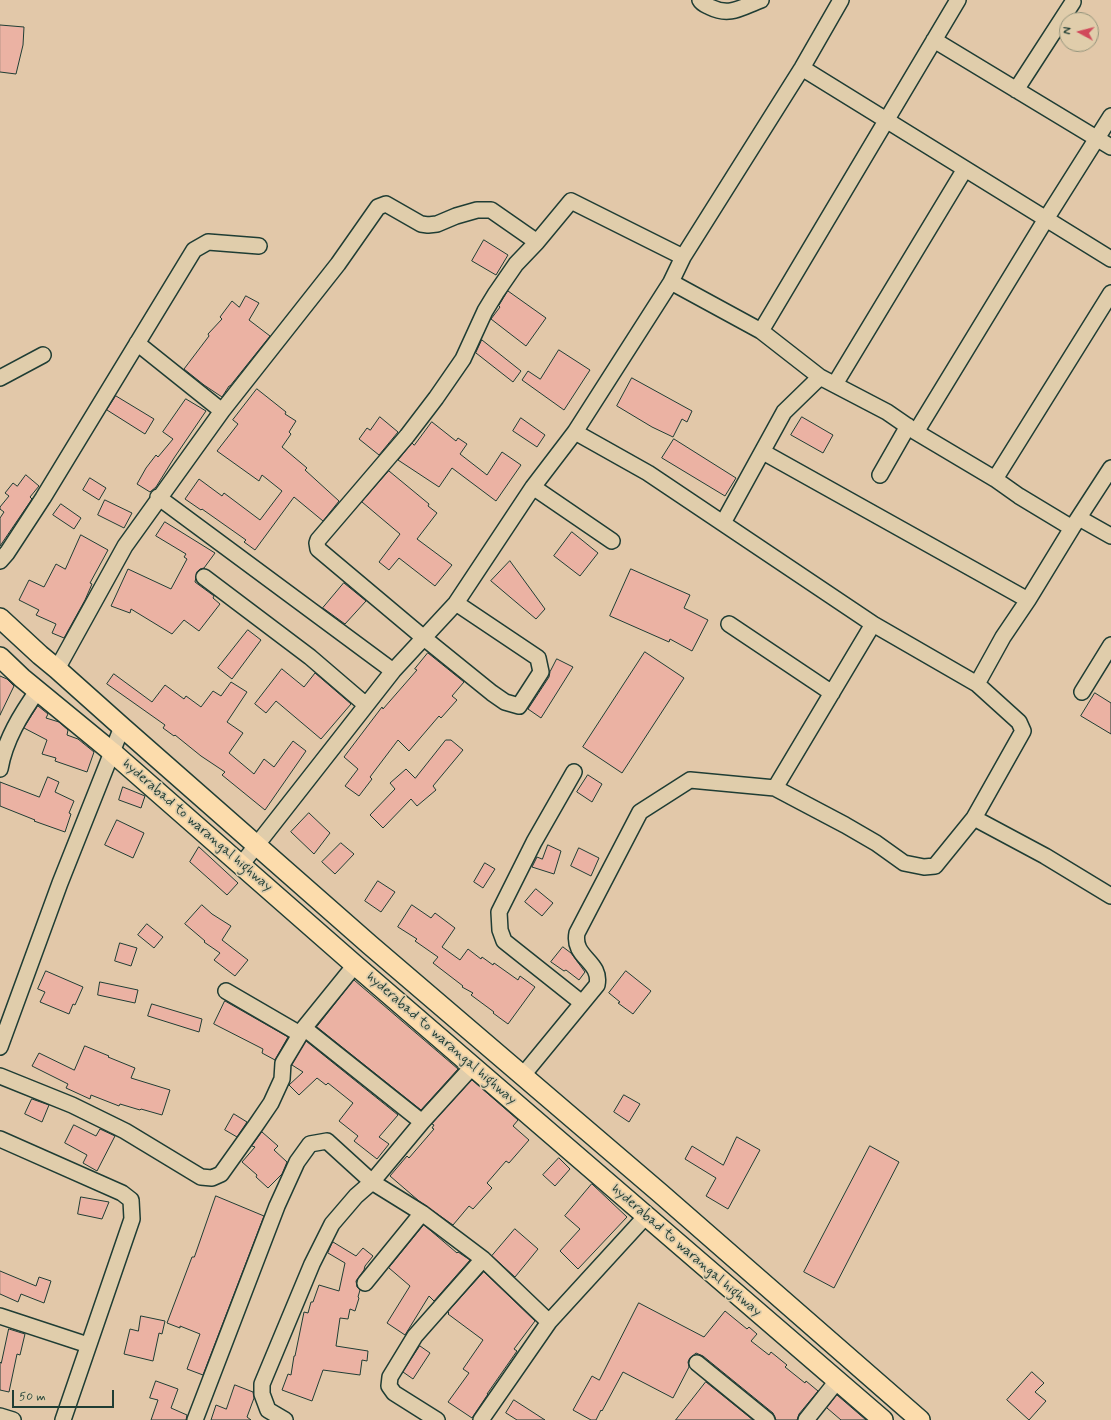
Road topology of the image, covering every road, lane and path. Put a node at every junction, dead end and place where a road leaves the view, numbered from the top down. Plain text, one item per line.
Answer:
1 (700, 0) edge
2 (761, 0) edge
3 (841, 0) edge
4 (958, 0) edge
5 (1073, 2) dead end
6 (934, 40) junction
7 (802, 68) junction
8 (1016, 90) junction
9 (1111, 116) edge
10 (887, 120) junction
11 (1097, 138) junction
12 (1111, 147) edge
13 (965, 169) junction
14 (1046, 219) junction
15 (537, 242) junction
16 (259, 246) dead end
17 (683, 258) junction
18 (1111, 259) edge
19 (671, 282) junction
20 (1111, 293) edge
21 (761, 331) junction
22 (137, 343) junction
23 (43, 355) dead end
24 (820, 377) junction
25 (0, 378) edge
26 (835, 384) junction
27 (222, 411) junction
28 (912, 429) junction
29 (575, 432) junction
30 (763, 452) junction
31 (1111, 468) edge
32 (880, 475) dead end
33 (995, 479) junction
34 (533, 487) junction
35 (158, 498) junction
36 (723, 523) junction
37 (1076, 523) junction
38 (1111, 536) edge
39 (612, 541) dead end
40 (0, 561) edge
41 (204, 577) dead end
42 (1028, 600) junction
43 (456, 603) junction
44 (0, 618) edge
45 (728, 624) dead end
46 (873, 624) junction
47 (424, 638) junction
48 (1111, 645) edge
49 (0, 656) edge
50 (57, 669) junction
51 (393, 671) junction
52 (977, 684) junction
53 (38, 690) junction
54 (832, 692) junction
55 (1082, 692) dead end
56 (366, 705) junction
57 (122, 727) junction
58 (112, 752) junction
59 (0, 769) edge
60 (574, 772) dead end
61 (775, 788) junction
62 (974, 818) junction
63 (256, 844) junction
64 (241, 865) junction
65 (1111, 896) edge
66 (355, 965) junction
67 (226, 991) dead end
68 (582, 1003) junction
69 (302, 1031) junction
70 (0, 1047) edge
71 (472, 1067) junction
72 (523, 1075) junction
73 (0, 1076) edge
74 (422, 1122) junction
75 (0, 1139) edge
76 (372, 1182) junction
77 (422, 1213) junction
78 (646, 1216) junction
79 (483, 1259) junction
80 (365, 1283) dead end
81 (0, 1316) edge
82 (548, 1322) junction
83 (88, 1345) junction
84 (697, 1363) dead end
85 (838, 1381) junction
86 (0, 1416) edge
87 (13, 1420) edge
88 (63, 1420) edge
89 (195, 1420) edge
90 (285, 1420) edge
91 (437, 1420) edge
92 (481, 1420) edge
93 (767, 1420) edge
94 (806, 1420) edge
95 (883, 1420) edge
96 (920, 1420) edge

1 - 2 street
3 - 7 street
4 - 6 street
5 - 8 street
6 - 8 street
6 - 10 street
7 - 10 street
7 - 17 street
8 - 11 street
9 - 11 street
10 - 13 street
10 - 21 street
11 - 12 street
11 - 14 street
13 - 14 street
13 - 26 street
14 - 18 street
14 - 28 street
15 - 17 street
15 - 27 street
15 - 47 street
16 - 22 street
17 - 19 street
19 - 21 street
19 - 29 street
20 - 33 street
21 - 24 street
22 - 27 street
22 - 40 street
23 - 25 street
24 - 26 street
24 - 30 street
26 - 28 street
27 - 35 street
28 - 32 street
28 - 33 street
29 - 34 street
29 - 36 street
30 - 36 street
30 - 42 street
31 - 37 street
33 - 37 street
34 - 39 street
34 - 43 street
35 - 50 street
35 - 51 street
36 - 46 street
37 - 38 street
37 - 42 street
41 - 56 street
42 - 52 street
43 - 47 street
43 - 47 street
44 - 50 main road
45 - 54 street
46 - 52 street
46 - 54 street
47 - 51 street
48 - 55 street
49 - 53 main road, hyderabad to warangal highway
50 - 57 main road
51 - 56 street
52 - 62 street
53 - 58 main road, hyderabad to warangal highway
53 - 59 street
54 - 61 street
56 - 63 street
57 - 58 street
57 - 63 main road
58 - 64 main road, hyderabad to warangal highway
58 - 70 street
60 - 68 street
61 - 62 street
61 - 68 street
62 - 65 street
63 - 64 street
63 - 72 main road
64 - 66 main road, hyderabad to warangal highway
66 - 69 street
66 - 71 main road, hyderabad to warangal highway
67 - 69 street
68 - 72 street
69 - 73 street
69 - 74 street
71 - 74 street
71 - 78 main road, hyderabad to warangal highway
72 - 96 main road
74 - 76 street
75 - 83 street
76 - 77 street
76 - 89 street
76 - 90 street
77 - 79 street
77 - 80 street
78 - 82 street
78 - 85 main road, hyderabad to warangal highway
79 - 82 street
79 - 91 street
81 - 83 street
82 - 92 street
83 - 88 street
84 - 93 street
85 - 94 street
85 - 95 main road, hyderabad to warangal highway
86 - 87 street

